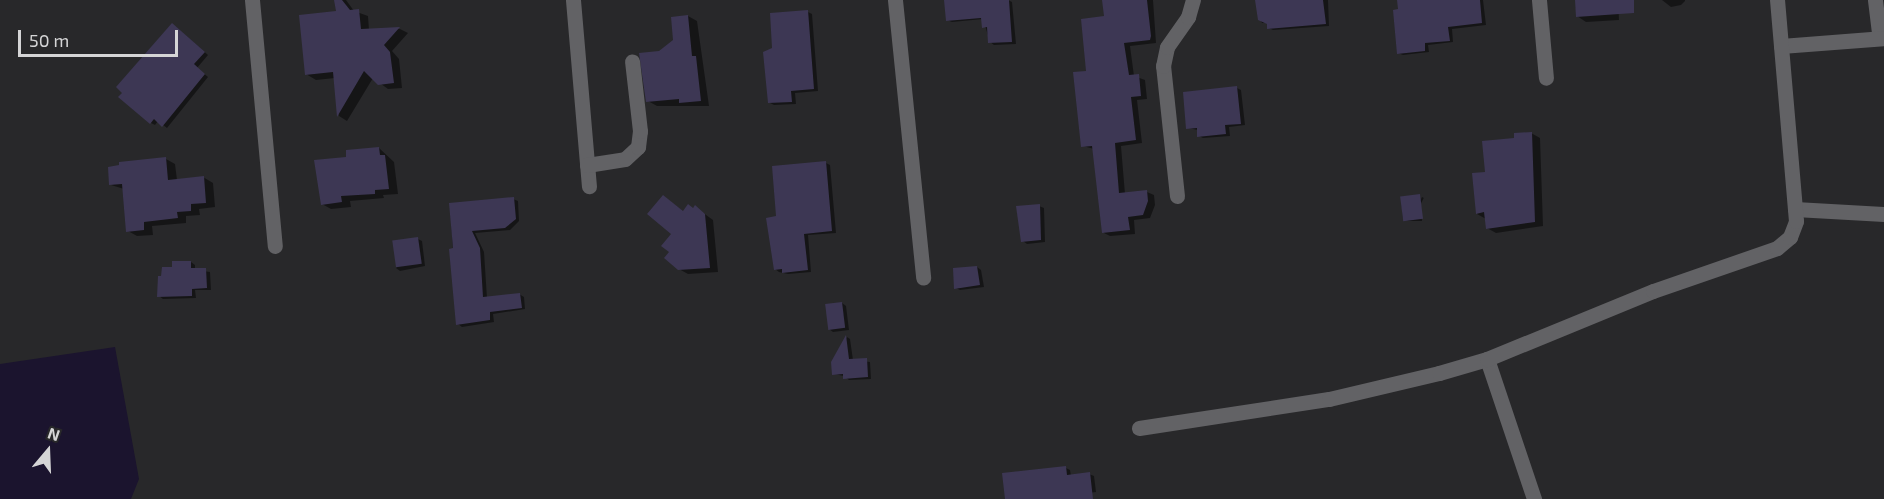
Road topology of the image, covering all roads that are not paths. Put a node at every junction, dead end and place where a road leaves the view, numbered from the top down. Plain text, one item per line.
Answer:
1 (252, 0) edge
2 (573, 0) edge
3 (895, 0) edge
4 (1192, 0) edge
5 (1539, 0) edge
6 (1777, 0) edge
7 (1875, 0) edge
8 (1882, 38) edge
9 (1781, 46) junction
10 (632, 61) dead end
11 (1546, 78) dead end
12 (587, 165) junction
13 (589, 186) dead end
14 (1177, 196) dead end
15 (1795, 209) junction
16 (1884, 214) edge
17 (275, 246) dead end
18 (923, 278) dead end
19 (1487, 359) junction
20 (1139, 428) dead end
21 (1534, 499) edge

1 - 17 street
2 - 12 street
3 - 18 street
4 - 14 street
5 - 11 street
6 - 9 street
7 - 8 street
8 - 9 street
9 - 15 street
10 - 12 street
12 - 13 street
15 - 16 street
15 - 19 street
19 - 20 street
19 - 21 street

